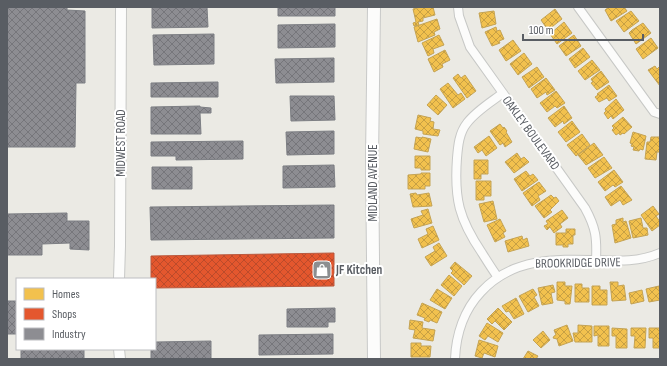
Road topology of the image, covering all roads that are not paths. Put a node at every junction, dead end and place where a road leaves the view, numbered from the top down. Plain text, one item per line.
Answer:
1 (121, 7) edge
2 (374, 7) edge
3 (458, 7) edge
4 (578, 7) edge
5 (503, 94) junction
6 (660, 114) edge
7 (660, 253) edge
8 (596, 260) junction
9 (498, 276) junction
10 (119, 278) edge
11 (374, 359) edge
12 (455, 359) edge

1 - 10 street, MIDWEST ROAD
2 - 11 main road, MIDLAND AVENUE
3 - 5 street, OAKLEY BOULEVARD
4 - 6 street
5 - 8 street, OAKLEY BOULEVARD
5 - 9 street
7 - 8 street, BROOKRIDGE DRIVE
8 - 9 street, BROOKRIDGE DRIVE
9 - 12 street, BROOKRIDGE DRIVE

